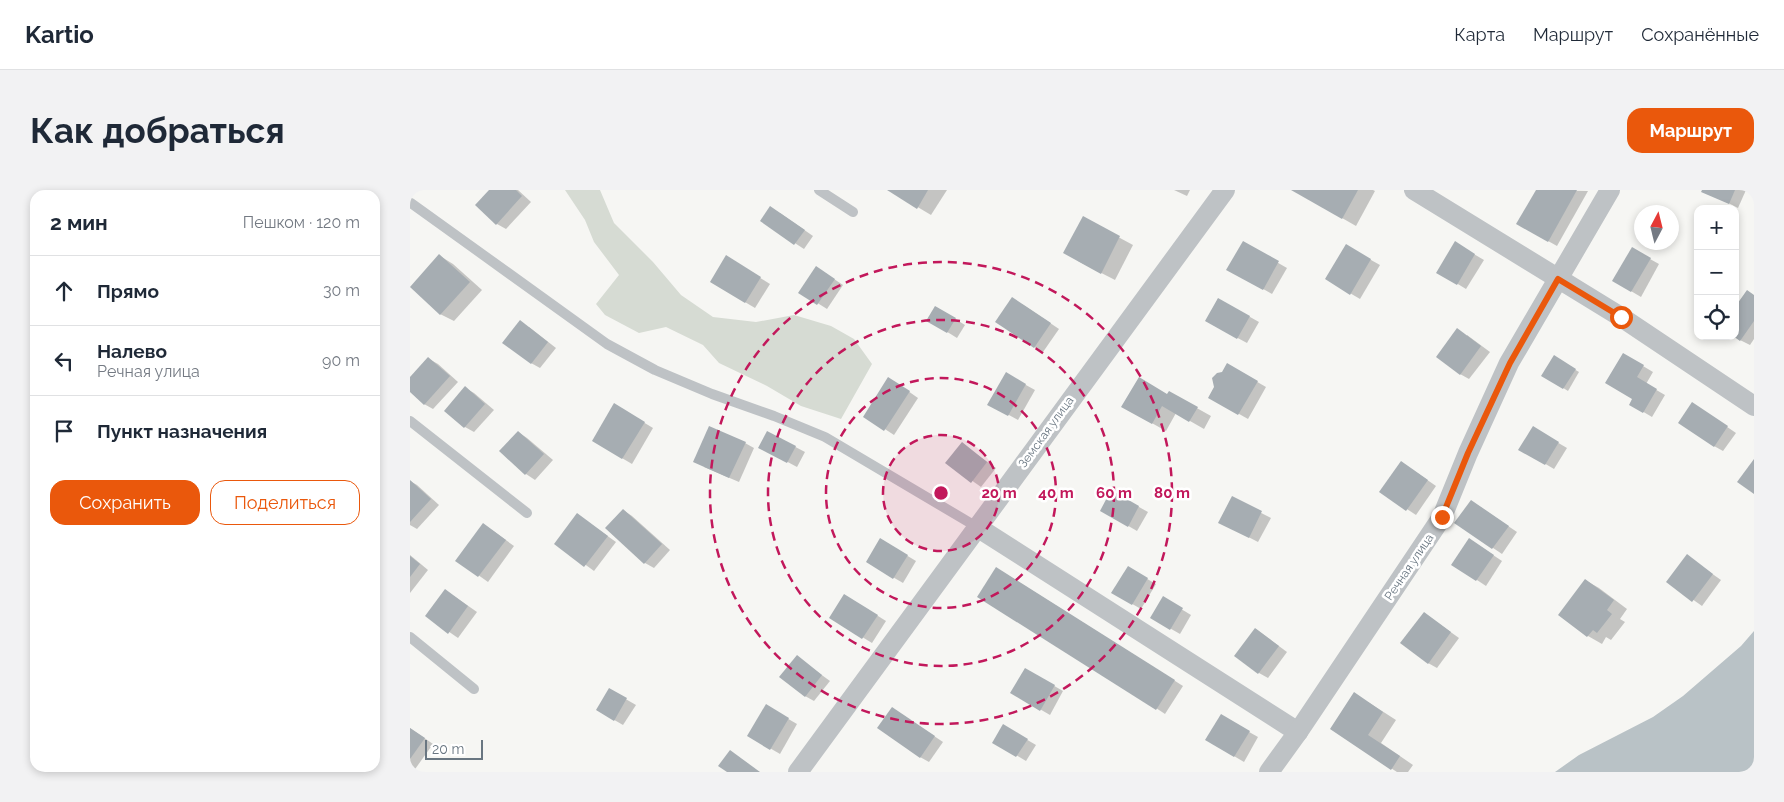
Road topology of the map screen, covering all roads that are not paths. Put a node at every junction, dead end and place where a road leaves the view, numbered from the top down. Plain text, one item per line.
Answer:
1 (819, 190) edge
2 (1225, 190) edge
3 (1414, 190) edge
4 (1610, 190) edge
5 (412, 203) dead end
6 (853, 212) dead end
7 (1558, 279) junction
8 (1754, 406) edge
9 (410, 421) edge
10 (527, 512) dead end
11 (977, 527) junction
12 (410, 637) edge
13 (474, 689) dead end
14 (1298, 732) junction
15 (798, 772) edge
16 (1269, 772) edge

1 - 6 lane
2 - 11 street, Земская улица
3 - 7 street
4 - 7 street, Речная улица
5 - 11 lane
7 - 8 street
7 - 14 street, Речная улица
9 - 10 lane
11 - 14 street
11 - 15 street, Земская улица
12 - 13 lane
14 - 16 street, Речная улица

